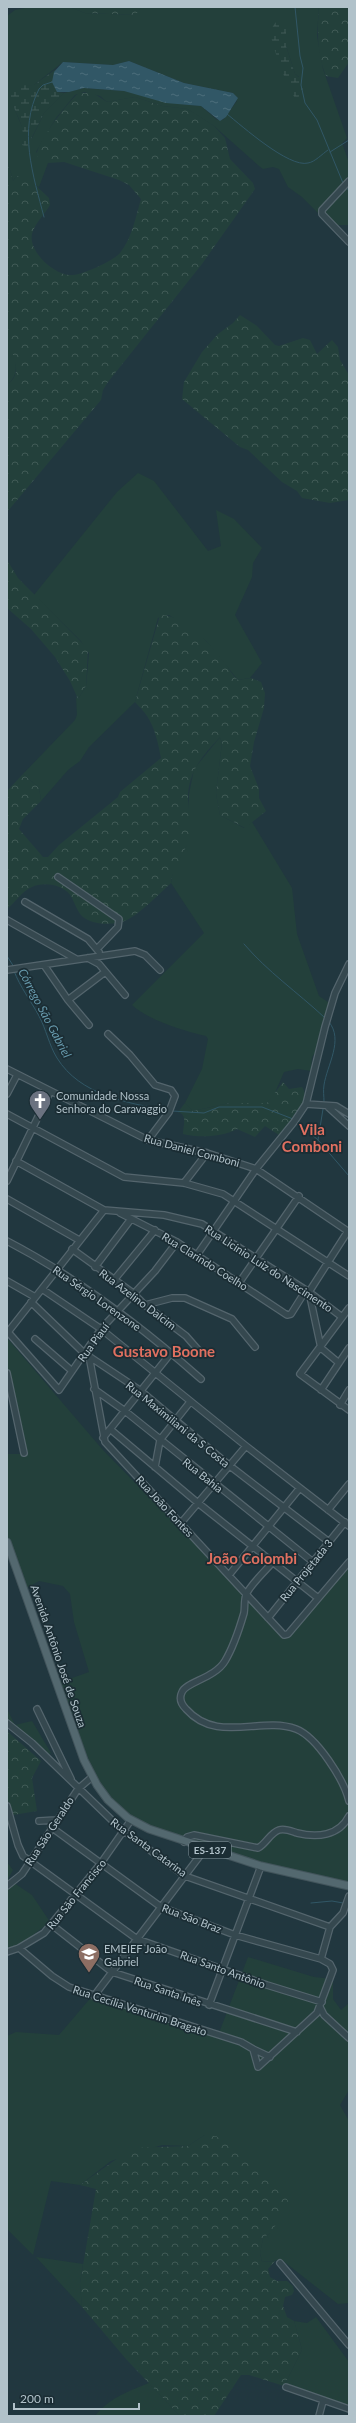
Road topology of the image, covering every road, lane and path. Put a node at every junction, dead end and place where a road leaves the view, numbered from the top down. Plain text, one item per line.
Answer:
1 (349, 181) edge
2 (349, 242) edge
3 (58, 877) dead end
4 (25, 902) dead end
5 (7, 920) edge
6 (99, 952) junction
7 (88, 958) junction
8 (76, 959) junction
9 (349, 964) edge
10 (44, 965) junction
11 (12, 969) edge
12 (160, 970) dead end
13 (106, 972) junction
14 (125, 995) dead end
15 (68, 1000) junction
16 (89, 1025) dead end
17 (108, 1034) dead end
18 (7, 1069) edge
19 (17, 1075) junction
20 (50, 1092) junction
21 (7, 1094) edge
22 (306, 1104) junction
23 (326, 1106) junction
24 (7, 1114) edge
25 (349, 1114) edge
26 (349, 1126) edge
27 (32, 1128) junction
28 (148, 1140) junction
29 (207, 1153) junction
30 (16, 1161) junction
31 (256, 1169) junction
32 (7, 1181) edge
33 (184, 1183) junction
34 (299, 1196) junction
35 (7, 1199) edge
36 (235, 1199) junction
37 (104, 1210) junction
38 (120, 1213) junction
39 (131, 1219) junction
40 (154, 1230) junction
41 (214, 1230) junction
42 (277, 1230) junction
43 (348, 1231) edge
44 (79, 1240) junction
45 (7, 1241) edge
46 (177, 1242) junction
47 (72, 1249) junction
48 (198, 1255) junction
49 (256, 1258) junction
50 (327, 1262) junction
51 (95, 1267) junction
52 (57, 1268) junction
53 (349, 1276) edge
54 (114, 1280) junction
55 (7, 1281) edge
56 (239, 1283) junction
57 (42, 1288) junction
58 (308, 1291) junction
59 (133, 1293) junction
60 (33, 1299) junction
61 (145, 1305) junction
62 (349, 1308) edge
63 (117, 1310) junction
64 (342, 1317) junction
65 (101, 1329) junction
66 (8, 1332) edge
67 (35, 1339) dead end
68 (254, 1347) dead end
69 (320, 1348) junction
70 (349, 1348) edge
71 (200, 1352) dead end
72 (171, 1353) junction
73 (86, 1355) junction
74 (339, 1363) junction
75 (72, 1371) junction
76 (156, 1372) junction
77 (7, 1373) edge
78 (200, 1379) dead end
79 (94, 1389) junction
80 (321, 1390) junction
81 (349, 1390) edge
82 (141, 1391) junction
83 (9, 1397) edge
84 (190, 1402) junction
85 (340, 1405) junction
86 (349, 1410) edge
87 (125, 1411) junction
88 (175, 1420) junction
89 (110, 1429) junction
90 (103, 1438) junction
91 (160, 1440) junction
92 (246, 1446) junction
93 (24, 1453) dead end
94 (230, 1466) junction
95 (155, 1467) junction
96 (214, 1484) junction
97 (349, 1484) edge
98 (299, 1489) junction
99 (198, 1503) junction
100 (284, 1508) junction
101 (328, 1510) junction
102 (181, 1523) junction
103 (347, 1524) edge
104 (268, 1527) junction
105 (7, 1542) edge
106 (329, 1542) junction
107 (253, 1546) junction
108 (273, 1562) junction
109 (313, 1562) junction
110 (349, 1562) edge
111 (229, 1575) junction
112 (297, 1581) junction
113 (246, 1595) junction
114 (318, 1598) junction
115 (268, 1618) junction
116 (37, 1709) dead end
117 (7, 1722) edge
118 (92, 1777) junction
119 (71, 1779) junction
120 (78, 1789) junction
121 (349, 1801) edge
122 (7, 1806) edge
123 (349, 1816) edge
124 (56, 1820) junction
125 (131, 1820) junction
126 (39, 1821) dead end
127 (51, 1827) junction
128 (124, 1832) junction
129 (184, 1842) junction
130 (205, 1849) junction
131 (29, 1861) junction
132 (101, 1863) junction
133 (261, 1866) junction
134 (185, 1876) junction
135 (7, 1886) edge
136 (349, 1886) edge
137 (76, 1894) junction
138 (349, 1896) edge
139 (249, 1898) junction
140 (161, 1907) junction
141 (52, 1925) junction
142 (330, 1927) junction
143 (236, 1935) junction
144 (137, 1939) junction
145 (19, 1948) junction
146 (7, 1952) edge
147 (321, 1959) junction
148 (222, 1969) junction
149 (112, 1972) junction
150 (94, 1996) junction
151 (321, 2004) junction
152 (209, 2005) junction
153 (315, 2015) junction
154 (324, 2015) junction
155 (297, 2032) junction
156 (349, 2038) edge
157 (253, 2049) junction
158 (270, 2057) junction
159 (280, 2263) dead end
160 (349, 2345) edge
161 (286, 2387) dead end
162 (323, 2400) junction
163 (349, 2409) edge
164 (318, 2416) edge

1 - 2 street
3 - 6 street
4 - 6 street
5 - 8 street
6 - 7 street
6 - 12 street
7 - 8 street
7 - 13 street
8 - 10 street
9 - 22 street
10 - 11 street
10 - 15 street
13 - 14 street
13 - 15 street
15 - 16 street
17 - 28 street
18 - 19 street, Rua Daniel Comboni
19 - 20 street, Rua Daniel Comboni
19 - 21 street
20 - 27 street
20 - 28 street, Rua Daniel Comboni
22 - 23 street
22 - 31 street
23 - 25 street
23 - 26 street
24 - 27 street
27 - 30 street
27 - 33 street
28 - 29 street, Rua Daniel Comboni
29 - 31 street, Rua Daniel Comboni
29 - 33 street
30 - 32 street
30 - 37 street, Rua Licinio Luiz do Nascimento
31 - 34 street, Rua Daniel Comboni
31 - 36 street
33 - 36 street
34 - 42 street
34 - 43 street, Rua Daniel Comboni
35 - 44 street
36 - 41 street
36 - 42 street
37 - 38 street, Rua Licinio Luiz do Nascimento
37 - 44 street
38 - 39 street, Rua Clarindo Coelho
38 - 41 street, Rua Licinio Luiz do Nascimento
39 - 40 street, Rua Clarindo Coelho
39 - 51 street
40 - 46 street, Rua Clarindo Coelho
40 - 54 street
41 - 48 street
41 - 49 street, Rua Licinio Luiz do Nascimento
42 - 49 street
42 - 50 street
43 - 50 street
44 - 47 street
45 - 52 street, Rua Sérgio Lorenzone
46 - 48 street, Rua Clarindo Coelho
46 - 59 street, Rua Piauí
47 - 51 street, Rua Azelino Dalcim
47 - 52 street
48 - 56 street, Rua Clarindo Coelho
49 - 56 street
49 - 58 street, Rua Licinio Luiz do Nascimento
50 - 53 street
50 - 58 street
51 - 54 street, Rua Azelino Dalcim
52 - 57 street
52 - 63 street, Rua Sérgio Lorenzone
54 - 59 street, Rua Azelino Dalcim
55 - 60 street, Rua Maximiliani da S Costa
56 - 58 street, Rua Clarindo Coelho
57 - 60 street
57 - 65 street
58 - 64 street, Rua Licinio Luiz do Nascimento
58 - 69 street
59 - 61 street, Rua Azelino Dalcim
59 - 63 street, Rua Piauí
60 - 66 street
60 - 73 street, Rua Maximiliani da S Costa
61 - 68 street
61 - 71 street, Rua Azelino Dalcim
62 - 64 street
63 - 65 street, Rua Piauí
63 - 72 street, Rua Sérgio Lorenzone
64 - 69 street
65 - 73 street, Rua Piauí
65 - 76 street
66 - 75 street, Rua Piauí
67 - 75 street
69 - 74 street
69 - 80 street
70 - 74 street
72 - 76 street
72 - 78 street, Rua Sérgio Lorenzone
73 - 75 street, Rua Piauí
73 - 79 street, Rua João Fontes
73 - 82 street, Rua Maximiliani da S Costa
74 - 80 street
76 - 82 street
76 - 84 street
77 - 83 street
79 - 87 street, Rua Bahia
79 - 90 street, Rua João Fontes
80 - 85 street
81 - 85 street
82 - 87 street
82 - 88 street, Rua Maximiliani da S Costa
83 - 93 street
84 - 88 street
84 - 92 street
85 - 86 street
87 - 89 street
87 - 91 street, Rua Bahia
88 - 91 street
88 - 94 street, Rua Maximiliani da S Costa
89 - 90 street
89 - 95 street
90 - 102 street, Rua João Fontes
91 - 95 street
91 - 96 street, Rua Bahia
92 - 94 street
92 - 98 street
94 - 96 street
94 - 100 street, Rua Maximiliani da S Costa
95 - 99 street
96 - 99 street
96 - 104 street, Rua Bahia
97 - 101 street
98 - 100 street
98 - 101 street
99 - 102 street
99 - 107 street
100 - 104 street
100 - 106 street, Rua Maximiliani da S Costa
101 - 103 street
102 - 111 street, Rua João Fontes
103 - 106 street, Rua Projetada 3
104 - 107 street
104 - 109 street, Rua Bahia
105 - 118 main road, Avenida Antônio José de Souza / ES-137
106 - 109 street, Rua Projetada 3
107 - 108 street
107 - 111 street
108 - 112 street
108 - 113 street
109 - 112 street, Rua Projetada 3
110 - 114 street
111 - 113 street, Rua João Fontes
112 - 114 street
112 - 115 street, Rua Projetada 3
113 - 115 street, Rua João Fontes
113 - 121 street
114 - 115 street, Rua João Fontes
116 - 119 street, Rua Santa Catarina
117 - 119 street, Rua Santa Catarina
118 - 120 street, Rua São Geraldo
118 - 125 main road, ES-137
119 - 120 street, Rua Santa Catarina
120 - 124 street, Rua São Geraldo
120 - 128 street, Rua Santa Catarina
122 - 131 street
123 - 129 street
124 - 126 street
124 - 127 street, Rua São Geraldo
125 - 128 street, Rua São Francisco
125 - 129 main road, ES-137
127 - 131 street, Rua São Geraldo
127 - 132 street, Rua São Braz
128 - 132 street, Rua São Francisco
128 - 134 street, Rua Santa Catarina
129 - 130 main road, ES-137
130 - 133 main road, ES-137
130 - 134 street
131 - 135 street, Rua São Geraldo
131 - 137 street, Rua Santo Antônio
132 - 137 street, Rua São Francisco
132 - 140 street, Rua São Braz
133 - 136 main road, ES-137
133 - 139 street
134 - 139 street, Rua Santa Catarina
134 - 140 street
137 - 141 street, Rua São Francisco
137 - 144 street, Rua Santo Antônio
138 - 142 street
139 - 142 street, Rua Santa Catarina
139 - 143 street
140 - 143 street, Rua São Braz
140 - 144 street
141 - 145 street, Rua São Francisco
141 - 149 street, Rua Santa Inês
142 - 147 street
143 - 147 street, Rua São Braz
143 - 148 street
144 - 148 street, Rua Santo Antônio
144 - 149 street
145 - 146 street, Rua São Francisco
145 - 150 street, Rua Cecília Venturim Bragato
147 - 151 street
148 - 151 street, Rua Santo Antônio
148 - 152 street
149 - 150 street
149 - 152 street, Rua Santa Inês
150 - 157 street, Rua Cecília Venturim Bragato
151 - 153 street
151 - 154 street
152 - 155 street, Rua Santa Inês
153 - 154 street
153 - 155 street
154 - 156 street
155 - 158 street
157 - 158 street, Rua Cecília Venturim Bragato
157 - 158 street
159 - 160 street
161 - 162 street
162 - 163 street
162 - 164 street

